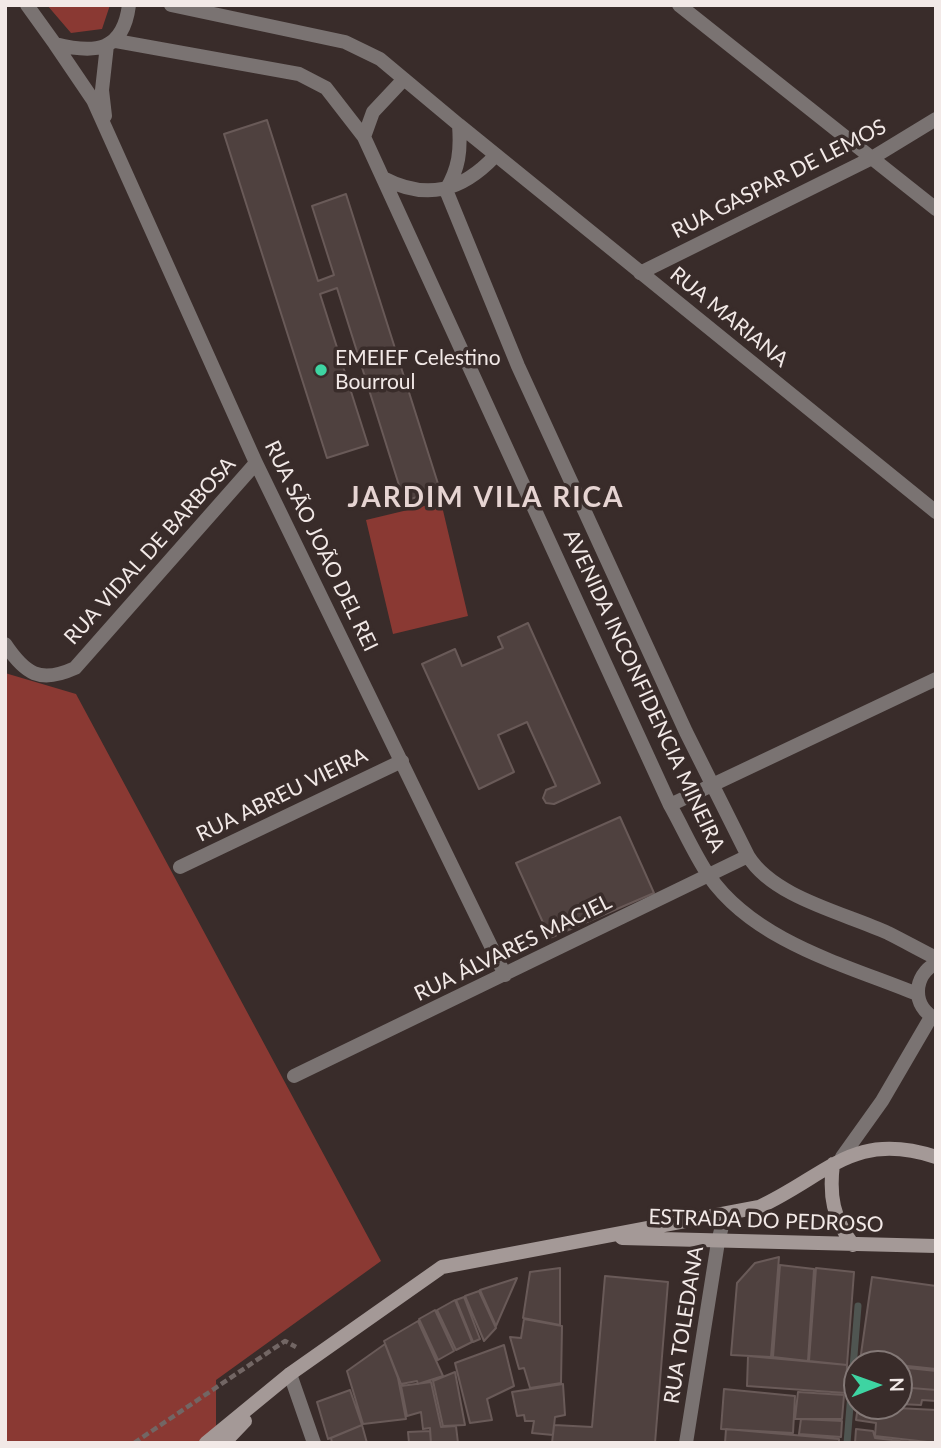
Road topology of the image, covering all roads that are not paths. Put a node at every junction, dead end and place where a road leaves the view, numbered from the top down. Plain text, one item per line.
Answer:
1 (27, 5) edge
2 (129, 5) edge
3 (171, 5) edge
4 (679, 5) edge
5 (111, 43) junction
6 (55, 44) junction
7 (404, 79) junction
8 (936, 119) edge
9 (459, 125) junction
10 (107, 131) junction
11 (364, 137) junction
12 (495, 156) junction
13 (872, 158) junction
14 (383, 178) junction
15 (446, 190) junction
16 (936, 209) edge
17 (640, 273) junction
18 (256, 463) junction
19 (936, 512) edge
20 (5, 644) edge
21 (936, 679) edge
22 (402, 761) junction
23 (712, 785) junction
24 (670, 805) junction
25 (748, 856) junction
26 (180, 867) dead end
27 (709, 876) junction
28 (936, 960) edge
29 (505, 975) junction
30 (917, 994) junction
31 (933, 1018) edge
32 (295, 1076) dead end
33 (936, 1157) edge
34 (838, 1160) junction
35 (725, 1214) junction
36 (594, 1236) junction
37 (718, 1242) junction
38 (853, 1245) junction
39 (936, 1246) edge
40 (290, 1374) junction
41 (206, 1443) edge
42 (224, 1443) edge
43 (314, 1443) edge
44 (686, 1443) edge

1 - 6 street, RUA SÃO JOÃO DEL REI
2 - 5 street, RUA SÃO JOÃO DEL REI
3 - 7 street
4 - 13 street
5 - 6 street, AVENIDA INCONFIDENCIA MINEIRA
5 - 10 street, RUA SÃO JOÃO DEL REI
5 - 11 street, AVENIDA INCONFIDENCIA MINEIRA
6 - 10 street, RUA SÃO JOÃO DEL REI
7 - 9 street
7 - 11 street
8 - 13 street, RUA GASPAR DE LEMOS
9 - 12 street, RUA MARIANA
9 - 15 street
10 - 18 street, RUA SÃO JOÃO DEL REI
11 - 14 street, AVENIDA INCONFIDENCIA MINEIRA
12 - 15 street
12 - 17 street, RUA MARIANA
13 - 16 street
13 - 17 street, RUA GASPAR DE LEMOS
14 - 15 street
14 - 24 street, AVENIDA INCONFIDENCIA MINEIRA
15 - 23 street, AVENIDA INCONFIDENCIA MINEIRA
17 - 19 street, RUA MARIANA
18 - 20 street, RUA VIDAL DE BARBOSA
18 - 22 street, RUA SÃO JOÃO DEL REI
21 - 23 street
22 - 26 street, RUA ABREU VIEIRA
22 - 29 street, RUA SÃO JOÃO DEL REI
23 - 24 street
23 - 25 street, AVENIDA INCONFIDENCIA MINEIRA
24 - 27 street, AVENIDA INCONFIDENCIA MINEIRA
25 - 27 street, RUA ÁLVARES MACIEL
25 - 28 street, AVENIDA INCONFIDENCIA MINEIRA
27 - 29 street, RUA ÁLVARES MACIEL
27 - 30 street, AVENIDA INCONFIDENCIA MINEIRA
28 - 30 street
29 - 32 street, RUA ÁLVARES MACIEL
30 - 31 street
31 - 34 street
33 - 34 main road, ESTRADA DO PEDROSO
34 - 35 main road, ESTRADA DO PEDROSO
34 - 38 main road
35 - 36 main road, ESTRADA DO PEDROSO
35 - 37 street, RUA TOLEDANA
36 - 37 main road, ESTRADA DO PEDROSO
36 - 40 main road, ESTRADA DO PEDROSO
37 - 38 main road, ESTRADA DO PEDROSO
37 - 44 street, RUA TOLEDANA
38 - 39 main road, ESTRADA DO PEDROSO
40 - 41 main road, ESTRADA DO PEDROSO
40 - 42 main road, ESTRADA DO PEDROSO
40 - 43 street

